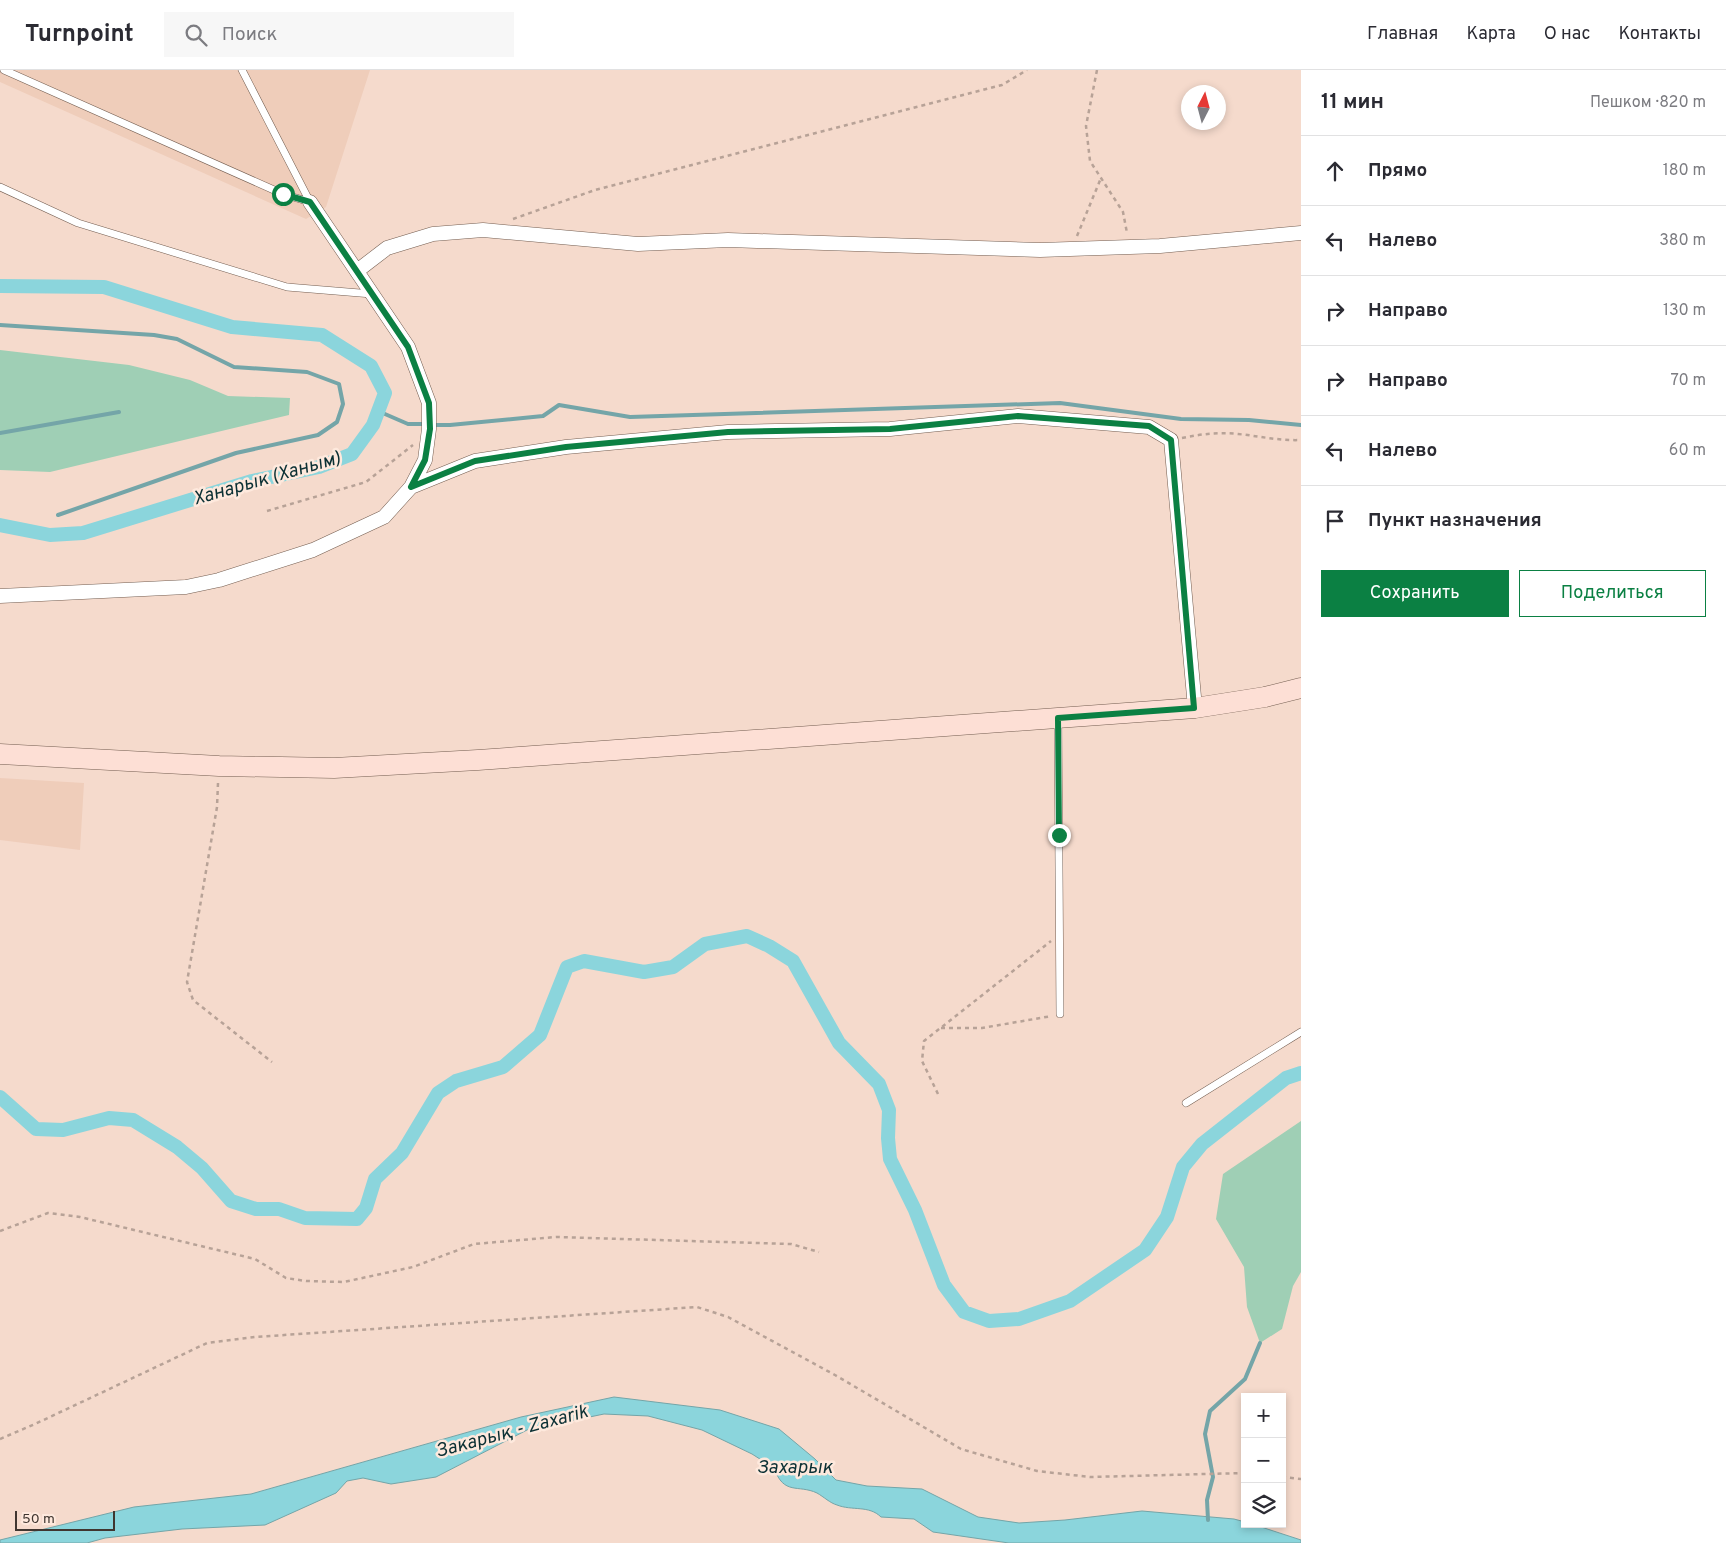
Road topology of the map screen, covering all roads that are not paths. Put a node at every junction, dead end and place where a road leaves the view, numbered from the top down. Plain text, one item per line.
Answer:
1 (4, 70) edge
2 (242, 70) edge
3 (0, 187) edge
4 (310, 202) junction
5 (1301, 233) edge
6 (357, 271) junction
7 (372, 294) junction
8 (411, 487) junction
9 (0, 596) edge
10 (1301, 688) edge
11 (1194, 708) junction
12 (1058, 718) junction
13 (0, 754) edge
14 (1060, 1014) road end
15 (1301, 1032) edge
16 (1186, 1103) dead end

1 - 4 lane
2 - 4 lane
3 - 7 lane
4 - 6 street
5 - 6 street
6 - 7 street
7 - 8 street
8 - 9 street
8 - 11 street
10 - 11 main road
11 - 12 main road
12 - 13 main road
12 - 14 lane
15 - 16 lane

